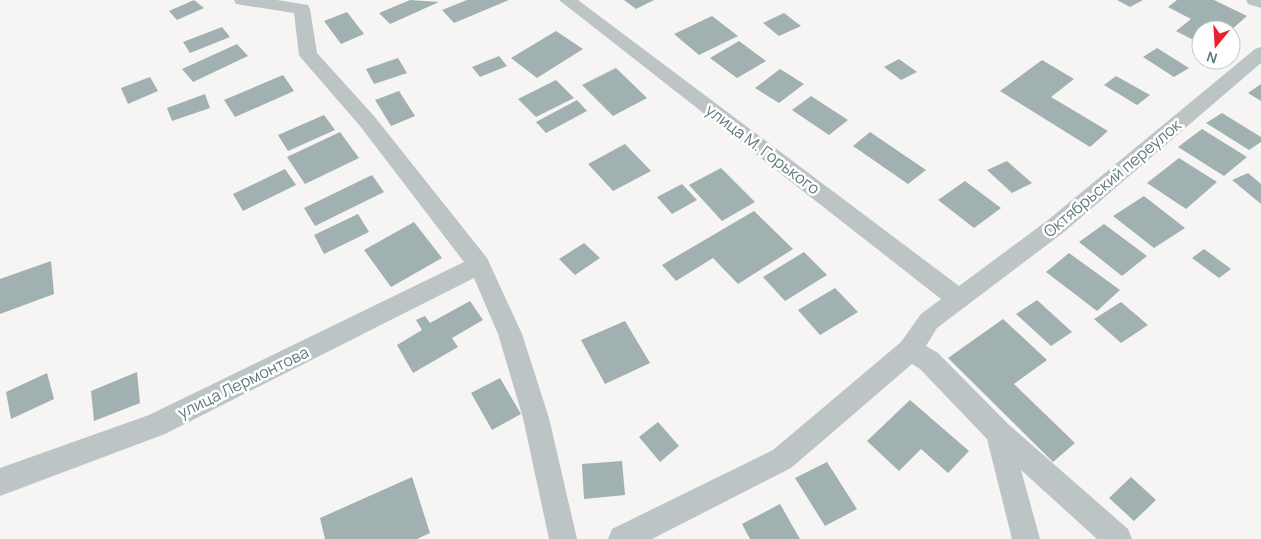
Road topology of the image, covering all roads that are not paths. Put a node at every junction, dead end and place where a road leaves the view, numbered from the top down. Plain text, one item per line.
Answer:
1 (242, 0) edge
2 (1254, 0) edge
3 (573, 1) edge
4 (1261, 3) edge
5 (1261, 53) edge
6 (478, 265) junction
7 (959, 299) junction
8 (910, 350) junction
9 (998, 432) junction
10 (0, 482) edge
11 (563, 539) edge
12 (622, 539) edge
13 (1026, 539) edge
14 (1118, 539) edge

1 - 6 street
2 - 4 street
3 - 7 street, улица М. Горького
5 - 7 street, Октябрьский переулок
6 - 10 street, улица Лермонтова
6 - 11 street
7 - 8 street, Октябрьский переулок
8 - 9 street
8 - 12 street
9 - 13 street
9 - 14 street

